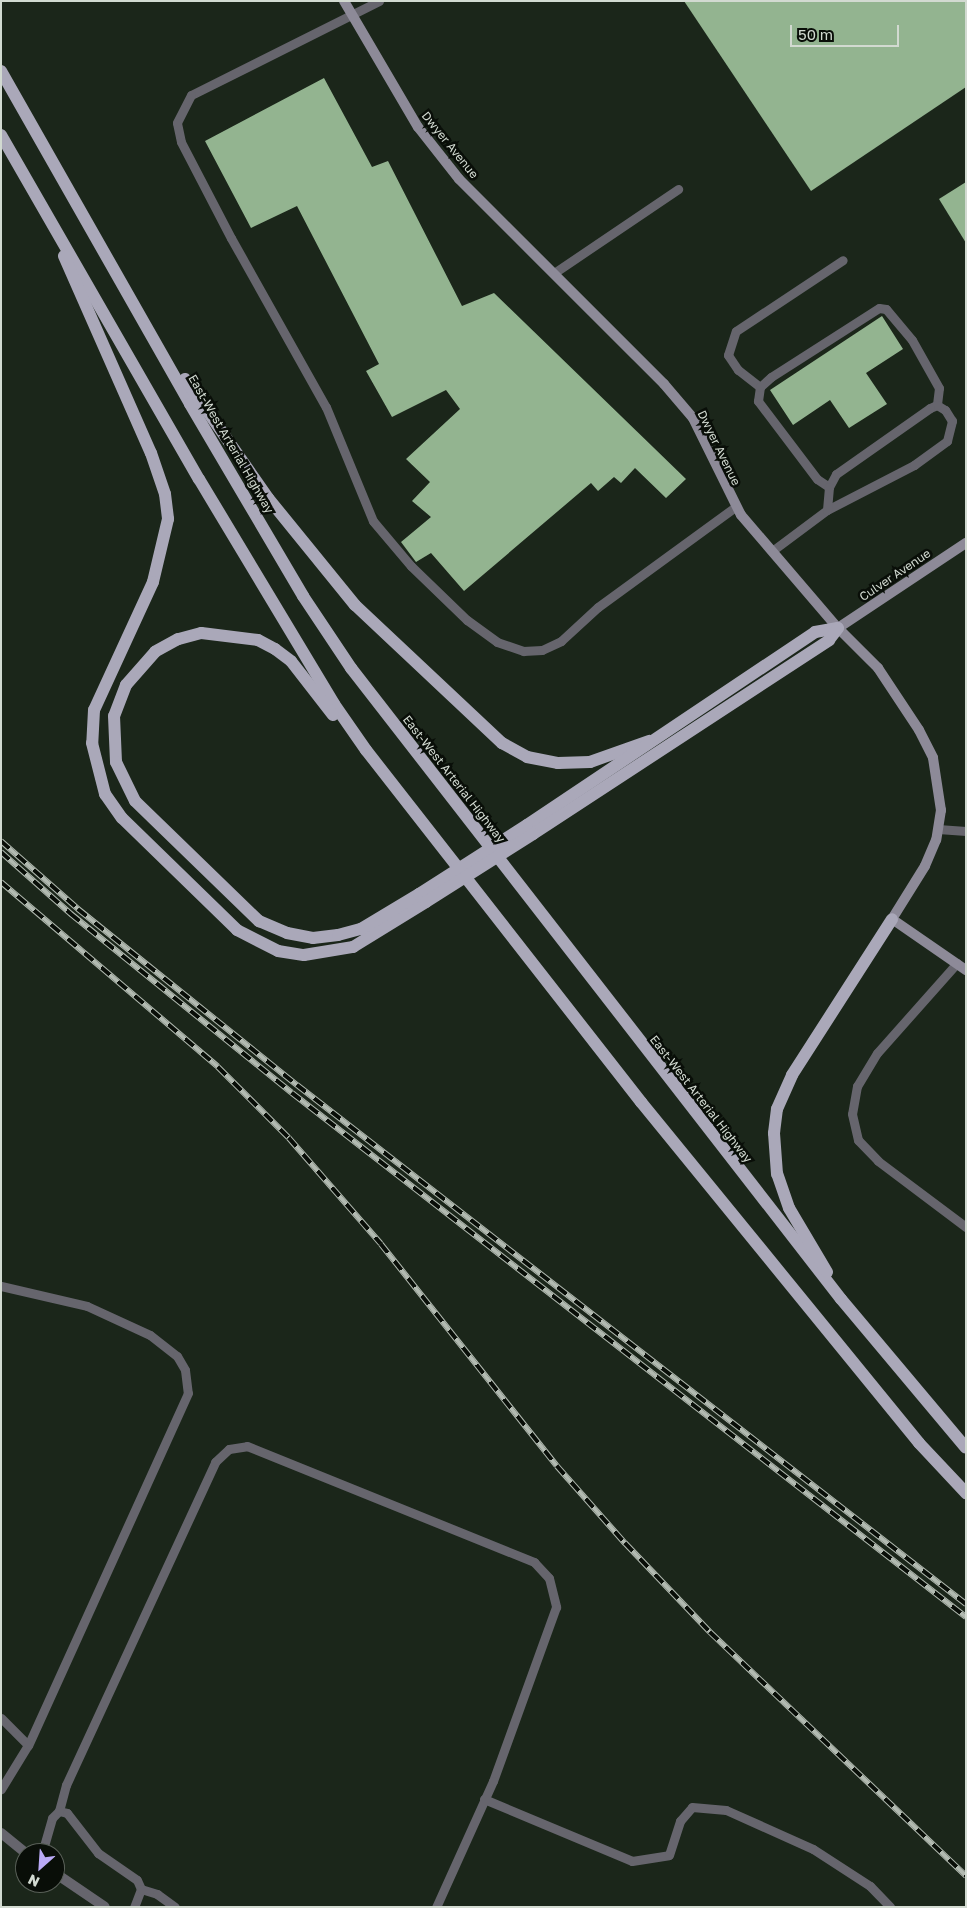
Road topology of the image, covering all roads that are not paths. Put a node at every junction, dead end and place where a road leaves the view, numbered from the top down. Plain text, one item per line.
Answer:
1 (344, 1) edge
2 (379, 1) edge
3 (351, 14) junction
4 (1, 71) edge
5 (1, 135) edge
6 (678, 189) dead end
7 (46, 212) junction
8 (843, 260) dead end
9 (554, 273) junction
10 (145, 322) junction
11 (760, 387) junction
12 (937, 405) junction
13 (829, 487) junction
14 (735, 507) junction
15 (827, 510) junction
16 (966, 543) edge
17 (772, 551) junction
18 (838, 628) junction
19 (649, 741) junction
20 (366, 750) junction
21 (530, 829) junction
22 (938, 829) junction
23 (966, 831) edge
24 (422, 898) junction
25 (892, 920) junction
26 (957, 963) junction
27 (966, 970) edge
28 (966, 1226) edge
29 (1, 1286) edge
30 (841, 1299) junction
31 (966, 1448) edge
32 (966, 1493) edge
33 (1, 1718) edge
34 (28, 1745) junction
35 (1, 1788) edge
36 (484, 1799) junction
37 (59, 1811) junction
38 (1, 1833) edge
39 (45, 1843) edge
40 (15, 1844) edge
41 (65, 1880) edge
42 (141, 1889) junction
43 (105, 1907) edge
44 (134, 1907) edge
45 (176, 1907) edge
46 (436, 1907) edge
47 (890, 1907) edge

1 - 3 street, Dwyer Avenue
2 - 3 lane
3 - 9 street, Dwyer Avenue
3 - 14 lane
4 - 10 main road, East-West Arterial Highway
5 - 7 main road
6 - 9 lane
7 - 20 main road
7 - 24 main road
8 - 11 lane
9 - 14 street, Dwyer Avenue
10 - 19 main road
10 - 30 main road, East-West Arterial Highway
11 - 12 lane
11 - 13 lane
12 - 13 lane
12 - 15 lane
13 - 15 lane
14 - 17 street, Dwyer Avenue
15 - 17 lane
16 - 18 street, Culver Avenue
17 - 18 street, Dwyer Avenue
18 - 19 main road
18 - 21 main road
18 - 22 street, Dwyer Avenue
19 - 21 main road
20 - 24 main road
20 - 32 main road
21 - 24 main road, bridge
22 - 23 lane
22 - 25 street, Dwyer Avenue
25 - 26 street
25 - 30 main road
26 - 27 street
26 - 28 lane
29 - 34 lane
30 - 31 main road, East-West Arterial Highway
33 - 34 lane
34 - 35 lane
36 - 37 lane
36 - 46 lane
36 - 47 lane
37 - 39 lane
37 - 42 lane
38 - 40 street
41 - 43 street
42 - 44 lane
42 - 45 lane

